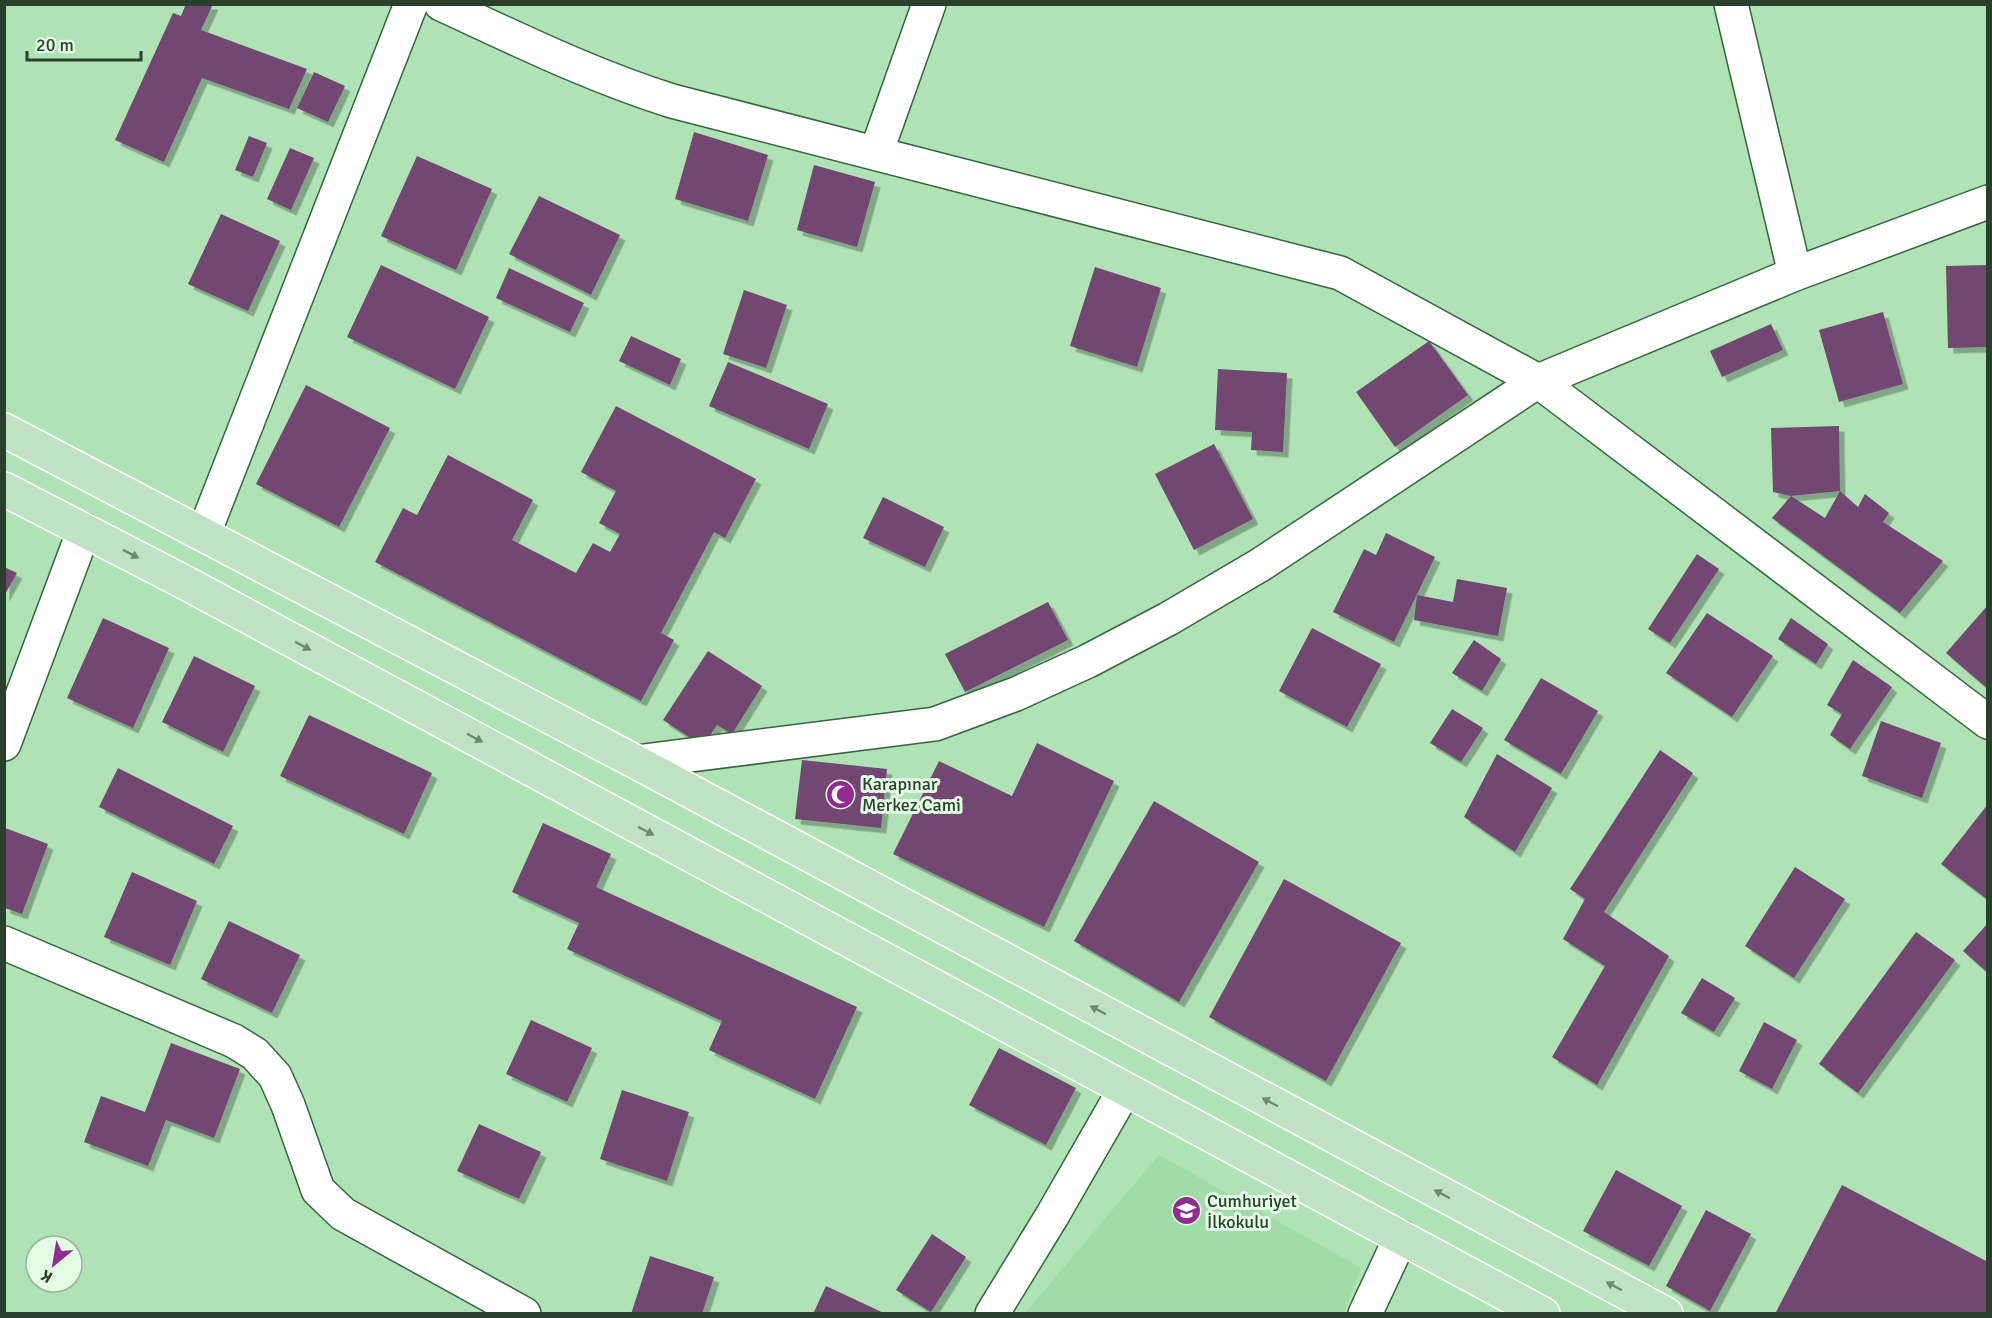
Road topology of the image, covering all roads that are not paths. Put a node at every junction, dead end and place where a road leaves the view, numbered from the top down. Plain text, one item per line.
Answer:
1 (411, 4) edge
2 (441, 4) edge
3 (929, 4) edge
4 (1731, 4) edge
5 (876, 153) junction
6 (1988, 202) edge
7 (1795, 274) junction
8 (1538, 381) junction
9 (4, 430) edge
10 (103, 482) junction
11 (4, 489) edge
12 (84, 530) junction
13 (204, 533) junction
14 (184, 582) junction
15 (1988, 722) edge
16 (4, 744) edge
17 (636, 762) junction
18 (4, 943) edge
19 (1125, 1089) junction
20 (1401, 1237) junction
21 (524, 1314) edge
22 (992, 1314) edge
23 (1365, 1314) edge
24 (1543, 1314) edge
25 (1665, 1314) edge

1 - 13 street
2 - 5 street
3 - 5 street
4 - 7 street
5 - 8 street
6 - 7 street
7 - 8 street
8 - 15 street
8 - 17 street
9 - 10 main road
10 - 12 main road
10 - 13 main road
11 - 12 main road
12 -> 14 main road
12 - 16 street
13 - 14 main road
13 - 17 main road
14 -> 19 main road
25 -> 17 main road
18 - 21 street
19 - 20 main road
19 - 22 street
20 - 23 street
20 - 24 main road

